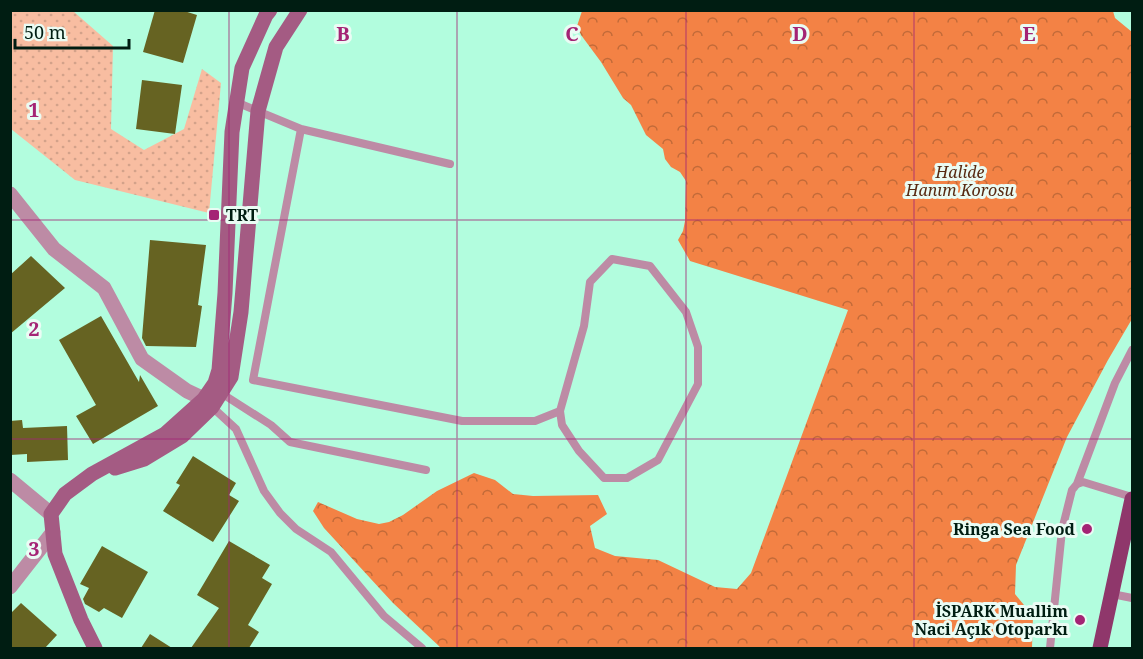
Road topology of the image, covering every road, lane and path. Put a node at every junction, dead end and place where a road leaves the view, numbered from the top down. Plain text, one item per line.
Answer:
1 (270, 10) edge
2 (300, 10) edge
3 (236, 102) junction
4 (258, 111) junction
5 (302, 129) junction
6 (450, 164) dead end
7 (10, 194) edge
8 (1132, 350) edge
9 (221, 393) junction
10 (208, 403) junction
11 (560, 411) junction
12 (426, 470) dead end
13 (10, 480) edge
14 (1077, 484) junction
15 (1132, 498) edge
16 (51, 514) junction
17 (53, 532) junction
18 (10, 587) edge
19 (1112, 594) junction
20 (1132, 598) edge
21 (95, 648) edge
22 (422, 648) edge
23 (1050, 648) edge
24 (1100, 648) edge

1 - 3 main road
2 - 4 main road
3 - 4 lane
3 - 10 main road
4 - 5 lane
4 - 9 main road
5 - 6 lane
5 - 11 lane
7 - 10 street
8 - 14 lane
9 - 10 main road
9 - 12 lane
10 - 16 main road
10 - 22 lane
11 - 11 lane
13 - 16 street
14 - 15 lane
14 - 23 lane
15 - 19 main road
16 - 17 main road
17 - 18 street
17 - 21 main road
19 - 20 lane
19 - 24 main road

